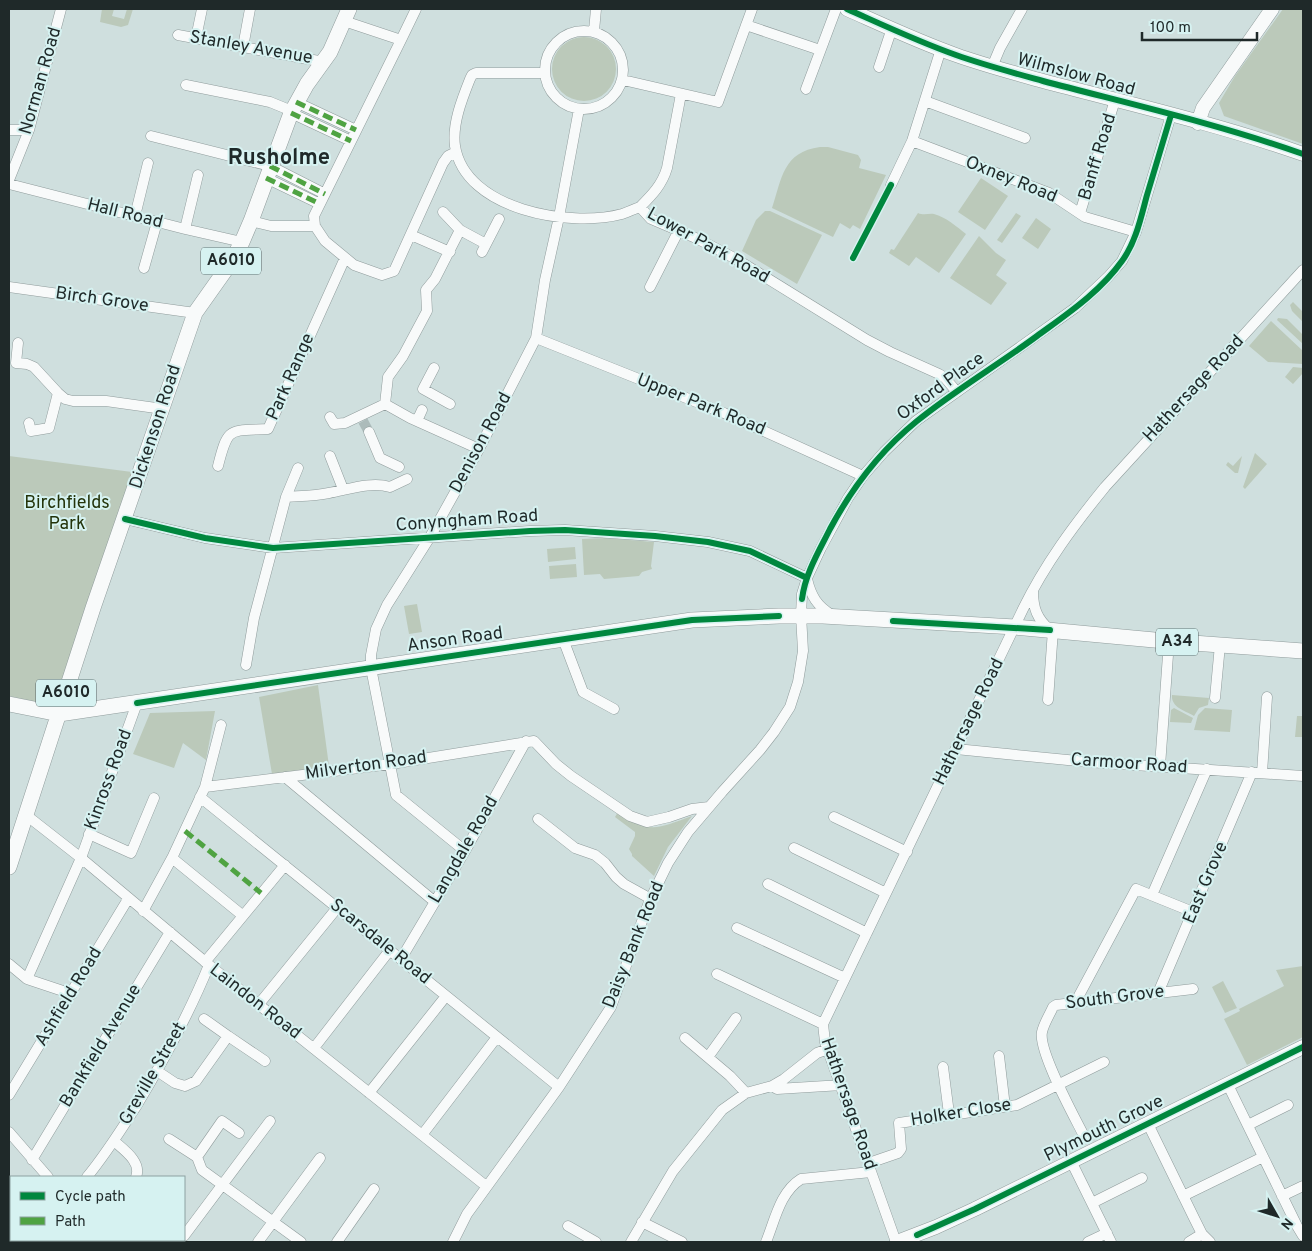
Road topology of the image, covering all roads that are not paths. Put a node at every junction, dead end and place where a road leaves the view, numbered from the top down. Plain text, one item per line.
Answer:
1 (61, 9) edge
2 (202, 9) edge
3 (250, 9) edge
4 (416, 9) edge
5 (596, 9) edge
6 (752, 9) edge
7 (845, 9) edge
8 (1022, 9) edge
9 (1266, 11) edge
10 (346, 15) edge
11 (746, 25) junction
12 (892, 28) junction
13 (594, 31) junction
14 (178, 35) dead end
15 (196, 38) junction
16 (401, 40) junction
17 (243, 47) junction
18 (942, 49) junction
19 (820, 50) junction
20 (324, 62) junction
21 (879, 67) dead end
22 (992, 67) junction
23 (545, 73) junction
24 (623, 80) junction
25 (186, 85) dead end
26 (806, 89) dead end
27 (1216, 90) junction
28 (681, 94) junction
29 (1115, 100) junction
30 (925, 101) junction
31 (293, 109) junction
32 (579, 109) junction
33 (1171, 115) junction
34 (1198, 122) junction
35 (1219, 128) junction
36 (9, 130) edge
37 (29, 130) junction
38 (356, 130) junction
39 (151, 136) dead end
40 (1025, 138) dead end
41 (350, 141) junction
42 (912, 141) junction
43 (456, 152) junction
44 (1303, 154) edge
45 (148, 163) dead end
46 (268, 172) junction
47 (198, 176) dead end
48 (9, 180) edge
49 (9, 184) edge
50 (890, 185) dead end
51 (325, 194) junction
52 (320, 204) junction
53 (640, 207) junction
54 (443, 212) dead end
55 (1080, 213) junction
56 (134, 216) junction
57 (559, 217) junction
58 (499, 219) dead end
59 (252, 221) junction
60 (157, 222) junction
61 (315, 226) junction
62 (185, 229) junction
63 (460, 230) junction
64 (679, 230) junction
65 (1136, 232) junction
66 (411, 235) junction
67 (242, 242) junction
68 (450, 252) junction
69 (344, 258) junction
70 (144, 268) dead end
71 (1303, 270) edge
72 (9, 287) edge
73 (650, 287) dead end
74 (195, 313) junction
75 (536, 338) junction
76 (18, 344) dead end
77 (434, 368) dead end
78 (957, 392) junction
79 (58, 393) junction
80 (431, 393) junction
81 (385, 404) junction
82 (450, 404) dead end
83 (163, 409) junction
84 (330, 418) dead end
85 (417, 421) junction
86 (29, 423) dead end
87 (369, 432) tunnel mouth
88 (479, 449) junction
89 (330, 456) dead end
90 (218, 466) dead end
91 (399, 467) dead end
92 (298, 468) dead end
93 (863, 476) junction
94 (408, 479) dead end
95 (343, 489) junction
96 (286, 497) junction
97 (125, 518) junction
98 (430, 537) junction
99 (273, 548) junction
100 (807, 578) junction
101 (1033, 590) junction
102 (801, 615) junction
103 (836, 617) junction
104 (1015, 627) junction
105 (1052, 630) junction
106 (563, 639) junction
107 (1169, 641) junction
108 (1220, 645) junction
109 (1303, 651) edge
110 (246, 665) dead end
111 (372, 668) junction
112 (1268, 697) dead end
113 (1214, 698) dead end
114 (1048, 700) dead end
115 (136, 702) junction
116 (9, 704) edge
117 (614, 709) dead end
118 (59, 714) junction
119 (221, 725) dead end
120 (526, 741) junction
121 (956, 749) junction
122 (391, 764) junction
123 (1160, 766) junction
124 (1207, 769) junction
125 (1257, 772) junction
126 (1303, 776) edge
127 (286, 777) junction
128 (203, 792) junction
129 (154, 798) dead end
130 (709, 807) junction
131 (26, 815) junction
132 (834, 817) dead end
133 (538, 819) dead end
134 (89, 834) junction
135 (794, 848) dead end
136 (465, 851) junction
137 (906, 852) junction
138 (82, 858) junction
139 (172, 858) junction
140 (284, 865) junction
141 (9, 867) edge
142 (768, 884) dead end
143 (886, 893) junction
144 (1152, 895) junction
145 (128, 899) junction
146 (650, 899) junction
147 (435, 902) junction
148 (338, 908) junction
149 (143, 911) junction
150 (1193, 912) junction
151 (242, 915) junction
152 (737, 928) dead end
153 (170, 932) junction
154 (867, 933) junction
155 (390, 950) junction
156 (401, 959) junction
157 (9, 964) edge
158 (207, 964) junction
159 (717, 974) dead end
160 (845, 978) junction
161 (27, 979) junction
162 (1193, 989) dead end
163 (1158, 993) junction
164 (72, 994) junction
165 (446, 996) junction
166 (1075, 1003) junction
167 (259, 1004) junction
168 (736, 1018) dead end
169 (204, 1019) dead end
170 (823, 1024) junction
171 (228, 1036) junction
172 (497, 1037) junction
173 (685, 1038) dead end
174 (314, 1048) junction
175 (1303, 1048) edge
176 (828, 1049) junction
177 (998, 1056) dead end
178 (708, 1057) junction
179 (265, 1061) dead end
180 (1104, 1062) dead end
181 (943, 1066) dead end
182 (157, 1071) junction
183 (1059, 1084) junction
184 (842, 1085) junction
185 (1228, 1085) junction
186 (772, 1086) junction
187 (559, 1087) junction
188 (370, 1092) junction
189 (746, 1093) junction
190 (9, 1095) edge
191 (1288, 1105) dead end
192 (1005, 1106) junction
193 (949, 1114) junction
194 (270, 1120) dead end
195 (1148, 1124) junction
196 (1248, 1125) junction
197 (9, 1132) edge
198 (240, 1133) dead end
199 (422, 1135) junction
200 (1084, 1136) dead end
201 (169, 1138) dead end
202 (114, 1141) junction
203 (197, 1157) junction
204 (1263, 1157) junction
205 (320, 1158) dead end
206 (32, 1160) junction
207 (1071, 1161) junction
208 (870, 1168) junction
209 (47, 1176) edge
210 (88, 1176) edge
211 (136, 1176) edge
212 (1142, 1178) dead end
213 (223, 1184) junction
214 (486, 1186) junction
215 (1303, 1186) edge
216 (374, 1189) dead end
217 (1183, 1196) junction
218 (1282, 1196) junction
219 (1092, 1203) junction
220 (273, 1221) junction
221 (642, 1222) junction
222 (568, 1226) dead end
223 (1202, 1234) junction
224 (185, 1235) edge
225 (1303, 1236) edge
226 (1109, 1238) edge
227 (26, 1241) edge
228 (21, 1242) edge
229 (258, 1242) edge
230 (301, 1242) edge
231 (337, 1242) edge
232 (453, 1242) edge
233 (596, 1242) edge
234 (630, 1242) edge
235 (682, 1242) edge
236 (766, 1242) edge
237 (897, 1242) edge
238 (1088, 1242) edge
239 (1189, 1242) edge
240 (1210, 1242) edge

1 - 37 street, Norman Road
2 - 15 street
3 - 17 street
4 - 16 street
5 - 13 street
6 - 11 street
7 - 12 main road, Wilmslow Road
7 - 19 street
8 - 22 street
9 - 27 main road
10 - 16 street
10 - 20 highway, Dickenson Road / A6010
11 - 19 street
11 - 28 street
12 - 18 main road, Wilmslow Road
12 - 21 street
13 - 23 street
13 - 24 street
14 - 15 street, Stanley Avenue
15 - 17 street, Stanley Avenue
16 - 38 street
17 - 20 street, Stanley Avenue
18 - 22 main road, Wilmslow Road
18 - 30 street
19 - 26 street
20 - 31 highway, Dickenson Road / A6010
22 - 29 main road, Wilmslow Road
23 - 32 street
23 - 43 street
24 - 28 street
24 - 32 street
25 - 31 street
27 - 34 main road
27 - 35 main road
28 - 53 street
29 - 33 main road, Wilmslow Road
29 - 55 street, Banff Road
30 - 40 street
30 - 42 street
31 - 38 street
31 - 41 street
31 - 46 highway, Dickenson Road / A6010
32 - 57 street, Denison Road
33 - 34 main road, Wilmslow Road
33 - 65 street, Oxford Place
34 - 35 main road, Wilmslow Road
35 - 44 main road, Wilmslow Road
36 - 37 street
37 - 48 street, Norman Road
38 - 41 street
39 - 46 street
41 - 51 street
42 - 50 street
42 - 55 street, Oxney Road
43 - 57 street, Lower Park Road
43 - 66 street
45 - 56 street
46 - 51 street
46 - 52 street
46 - 59 highway, Dickenson Road / A6010
47 - 62 street
49 - 56 street, Hall Road
51 - 52 street
52 - 61 street
53 - 57 street, Lower Park Road
53 - 64 street, Lower Park Road
54 - 63 street
55 - 65 street, Oxney Road
56 - 60 street, Hall Road
57 - 75 street, Denison Road
58 - 63 street
59 - 61 street
59 - 67 highway, Dickenson Road / A6010
60 - 62 street, Hall Road
60 - 70 street
61 - 69 street
62 - 67 street, Hall Road
63 - 68 street
64 - 73 street
64 - 78 street, Lower Park Road
65 - 78 street, Oxford Place
66 - 68 street
66 - 69 street
67 - 74 highway, Dickenson Road / A6010
68 - 81 street
69 - 90 street, Park Range
71 - 101 street, Hathersage Road
72 - 74 street, Birch Grove
74 - 83 highway, Dickenson Road / A6010
75 - 88 street, Denison Road
75 - 93 street, Upper Park Road
76 - 79 street
77 - 80 street
78 - 93 street, Oxford Place
79 - 83 street
79 - 86 street
80 - 82 street
80 - 85 street
81 - 84 street
81 - 85 street
83 - 97 highway, Dickenson Road / A6010
85 - 88 street
87 - 91 street
88 - 98 street, Denison Road
89 - 95 street
92 - 96 street
93 - 100 street, Oxford Place
94 - 95 street
95 - 96 street
96 - 99 street
97 - 99 street, Conyngham Road
97 - 118 highway, Dickenson Road / A6010
98 - 99 street, Conyngham Road
98 - 100 street, Conyngham Road
98 - 111 street, Denison Road
99 - 110 street
100 - 102 street, Oxford Place
100 - 103 street
101 - 104 street, Hathersage Road
101 - 105 street
102 - 103 highway, Anson Road / A34
102 - 106 highway, Anson Road / A34
102 - 130 street, Daisy Bank Road
103 - 104 highway, Anson Road / A34
104 - 105 highway, A34
104 - 121 street, Hathersage Road
105 - 107 highway, A34
105 - 114 street
106 - 111 highway, Anson Road / A34
106 - 117 street
107 - 108 highway, A34
107 - 123 street
108 - 109 highway, A34
108 - 113 street
111 - 115 highway, Anson Road / A34
111 - 122 street, Denison Road
112 - 125 street, East Grove
115 - 118 highway, Anson Road / A34
115 - 134 street, Kinross Road
116 - 118 highway, A34
118 - 131 highway, Dickenson Road / A6010
119 - 128 street
120 - 122 street, Milverton Road
120 - 130 street
120 - 136 street, Langdale Road
121 - 123 street, Carmoor Road
121 - 137 street, Hathersage Road
122 - 127 street, Milverton Road
122 - 136 street, Denison Road
123 - 124 street, Carmoor Road
124 - 125 street, Carmoor Road
124 - 144 street
125 - 126 street, Carmoor Road
125 - 150 street, East Grove
127 - 128 street, Milverton Road
127 - 147 street
128 - 139 street
128 - 140 street, Scarsdale Road
129 - 134 street
130 - 146 street, Daisy Bank Road
131 - 138 street, Laindon Road
131 - 141 highway, Dickenson Road / A6010
132 - 137 street
133 - 146 street
134 - 138 street, Kinross Road
135 - 143 street
136 - 147 street, Langdale Road
137 - 143 street, Hathersage Road
138 - 145 street, Laindon Road
138 - 161 street, Kinross Road
139 - 149 street
139 - 151 street
140 - 148 street, Scarsdale Road
140 - 151 street, Greville Street
142 - 154 street
143 - 154 street, Hathersage Road
144 - 150 street
144 - 166 street
145 - 149 street, Laindon Road
145 - 164 street, Ashfield Road
146 - 187 street, Daisy Bank Road
147 - 156 street, Langdale Road
148 - 155 street, Scarsdale Road
148 - 167 street
149 - 153 street, Laindon Road
150 - 163 street, East Grove
151 - 158 street, Greville Street
152 - 160 street
153 - 158 street, Laindon Road
153 - 206 street, Bankfield Avenue
154 - 160 street, Hathersage Road
155 - 156 street, Scarsdale Road
155 - 174 street
156 - 165 street, Scarsdale Road
157 - 161 street
158 - 167 street, Laindon Road
158 - 182 street, Greville Street
159 - 170 street
160 - 170 street, Hathersage Road
161 - 164 street
162 - 163 street, South Grove
163 - 166 street, South Grove
164 - 190 street, Ashfield Road
165 - 172 street, Scarsdale Road
165 - 188 street
166 - 183 street, South Grove
167 - 174 street, Laindon Road
168 - 178 street
169 - 171 street
170 - 176 street, Hathersage Road
171 - 179 street
171 - 182 street
172 - 187 street, Scarsdale Road
172 - 199 street
173 - 178 street
174 - 188 street, Laindon Road
175 - 185 main road, Plymouth Grove
176 - 184 street, Hathersage Road
176 - 186 street
177 - 192 street
178 - 189 street
180 - 183 street, Holker Close
181 - 193 street
182 - 202 street, Greville Street
183 - 192 street, Holker Close
183 - 200 street
184 - 186 street
184 - 208 street, Hathersage Road
185 - 195 main road, Plymouth Grove
185 - 196 street
186 - 189 street
187 - 214 street, Daisy Bank Road
188 - 199 street, Laindon Road
189 - 221 street
191 - 196 street
192 - 193 street, Holker Close
193 - 208 street, Holker Close
194 - 213 street
195 - 207 main road, Plymouth Grove
195 - 217 street
196 - 204 street
197 - 206 street
198 - 203 street
199 - 214 street, Laindon Road
201 - 203 street
202 - 210 street, Greville Street
202 - 211 street
203 - 213 street
204 - 217 street
204 - 218 street
205 - 220 street
206 - 209 street
207 - 219 street
207 - 237 main road, Plymouth Grove
208 - 236 street
208 - 237 street, Hathersage Road
212 - 219 street
213 - 220 street
213 - 224 street
214 - 232 street, Daisy Bank Road
215 - 218 street
216 - 231 street
217 - 223 street
218 - 225 street
219 - 226 street
220 - 229 street
220 - 230 street
221 - 234 street
221 - 235 street
222 - 233 street
223 - 239 street
223 - 240 street
226 - 238 street
227 - 228 street

